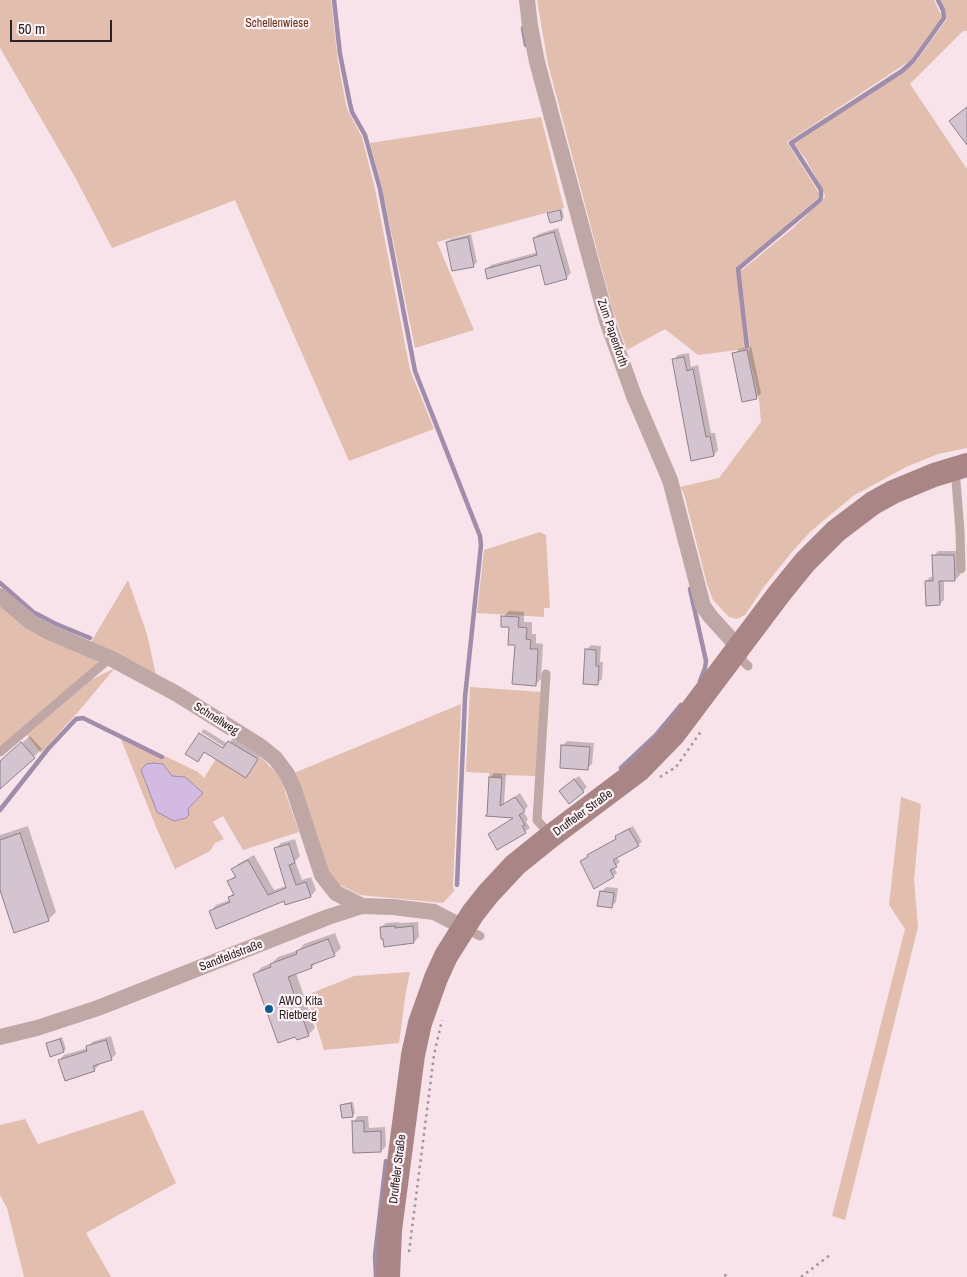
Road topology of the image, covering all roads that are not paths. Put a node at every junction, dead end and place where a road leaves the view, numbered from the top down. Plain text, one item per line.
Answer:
1 (527, 0) edge
2 (961, 467) edge
3 (961, 568) dead end
4 (0, 596) edge
5 (744, 657) junction
6 (110, 658) junction
7 (546, 674) dead end
8 (0, 752) edge
9 (551, 836) junction
10 (362, 906) junction
11 (471, 932) junction
12 (0, 1037) edge
13 (388, 1277) edge

1 - 5 street, Zum Papenforth
2 - 3 lane
2 - 5 street, Druffeler Straße
4 - 6 street, Schnellweg
5 - 9 street, Druffeler Straße
6 - 8 lane
6 - 10 street, Schnellweg
7 - 9 lane
9 - 11 street, Druffeler Straße
10 - 11 street, Sandfeldstraße
10 - 12 street, Sandfeldstraße
11 - 13 street, Druffeler Straße

